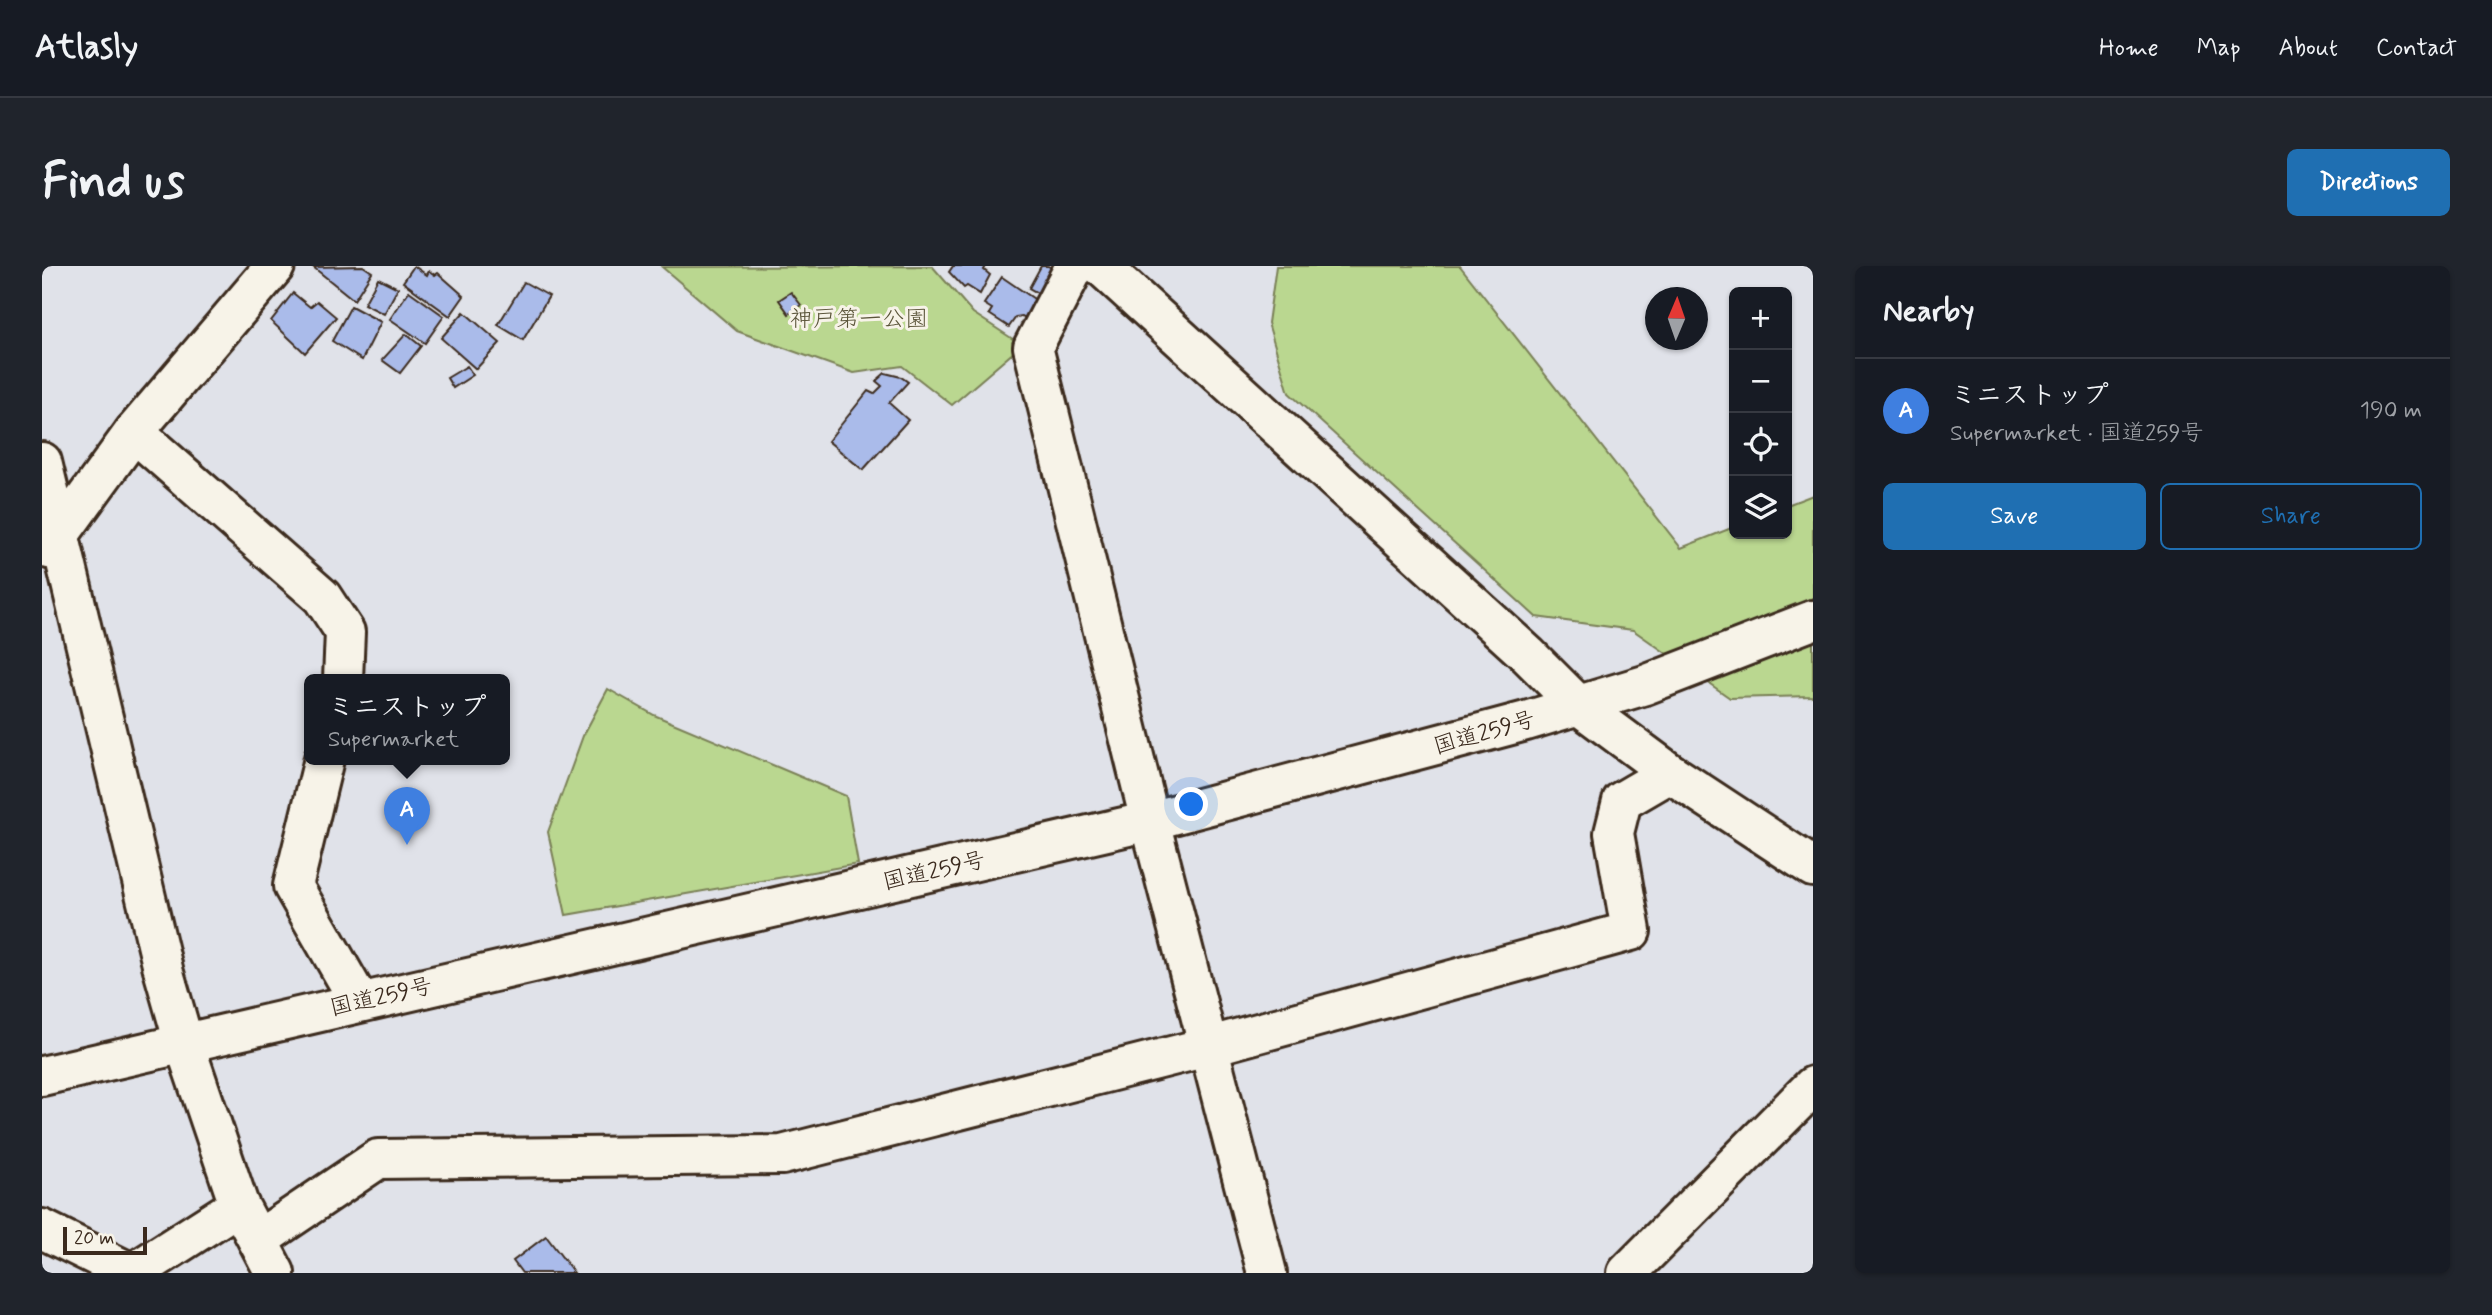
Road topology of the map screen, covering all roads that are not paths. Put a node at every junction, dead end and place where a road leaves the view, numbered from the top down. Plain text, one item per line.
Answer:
1 (275, 266) edge
2 (1075, 266) edge
3 (1101, 266) edge
4 (134, 432) junction
5 (42, 462) edge
6 (50, 547) edge
7 (1813, 620) edge
8 (343, 674) edge
9 (1577, 704) junction
10 (323, 765) edge
11 (1670, 774) junction
12 (1150, 821) junction
13 (1813, 867) edge
14 (359, 1001) junction
15 (184, 1043) junction
16 (1207, 1047) junction
17 (42, 1076) edge
18 (1813, 1086) edge
19 (239, 1205) junction
20 (42, 1229) edge
21 (266, 1257) edge
22 (132, 1273) edge
23 (1267, 1273) edge
24 (1627, 1273) edge

1 - 4 main road
2 - 12 main road
3 - 9 main road
4 - 6 main road
4 - 8 main road
5 - 6 main road
6 - 15 main road
7 - 9 main road, 国道259号
9 - 11 main road
9 - 12 main road, 国道259号
10 - 14 main road
11 - 13 main road
11 - 16 main road
12 - 14 main road, 国道259号
12 - 16 main road
14 - 15 main road, 国道259号
15 - 17 main road, 国道259号
15 - 19 main road
16 - 21 main road
16 - 23 main road
18 - 24 main road
19 - 21 main road
19 - 22 main road
20 - 22 main road

